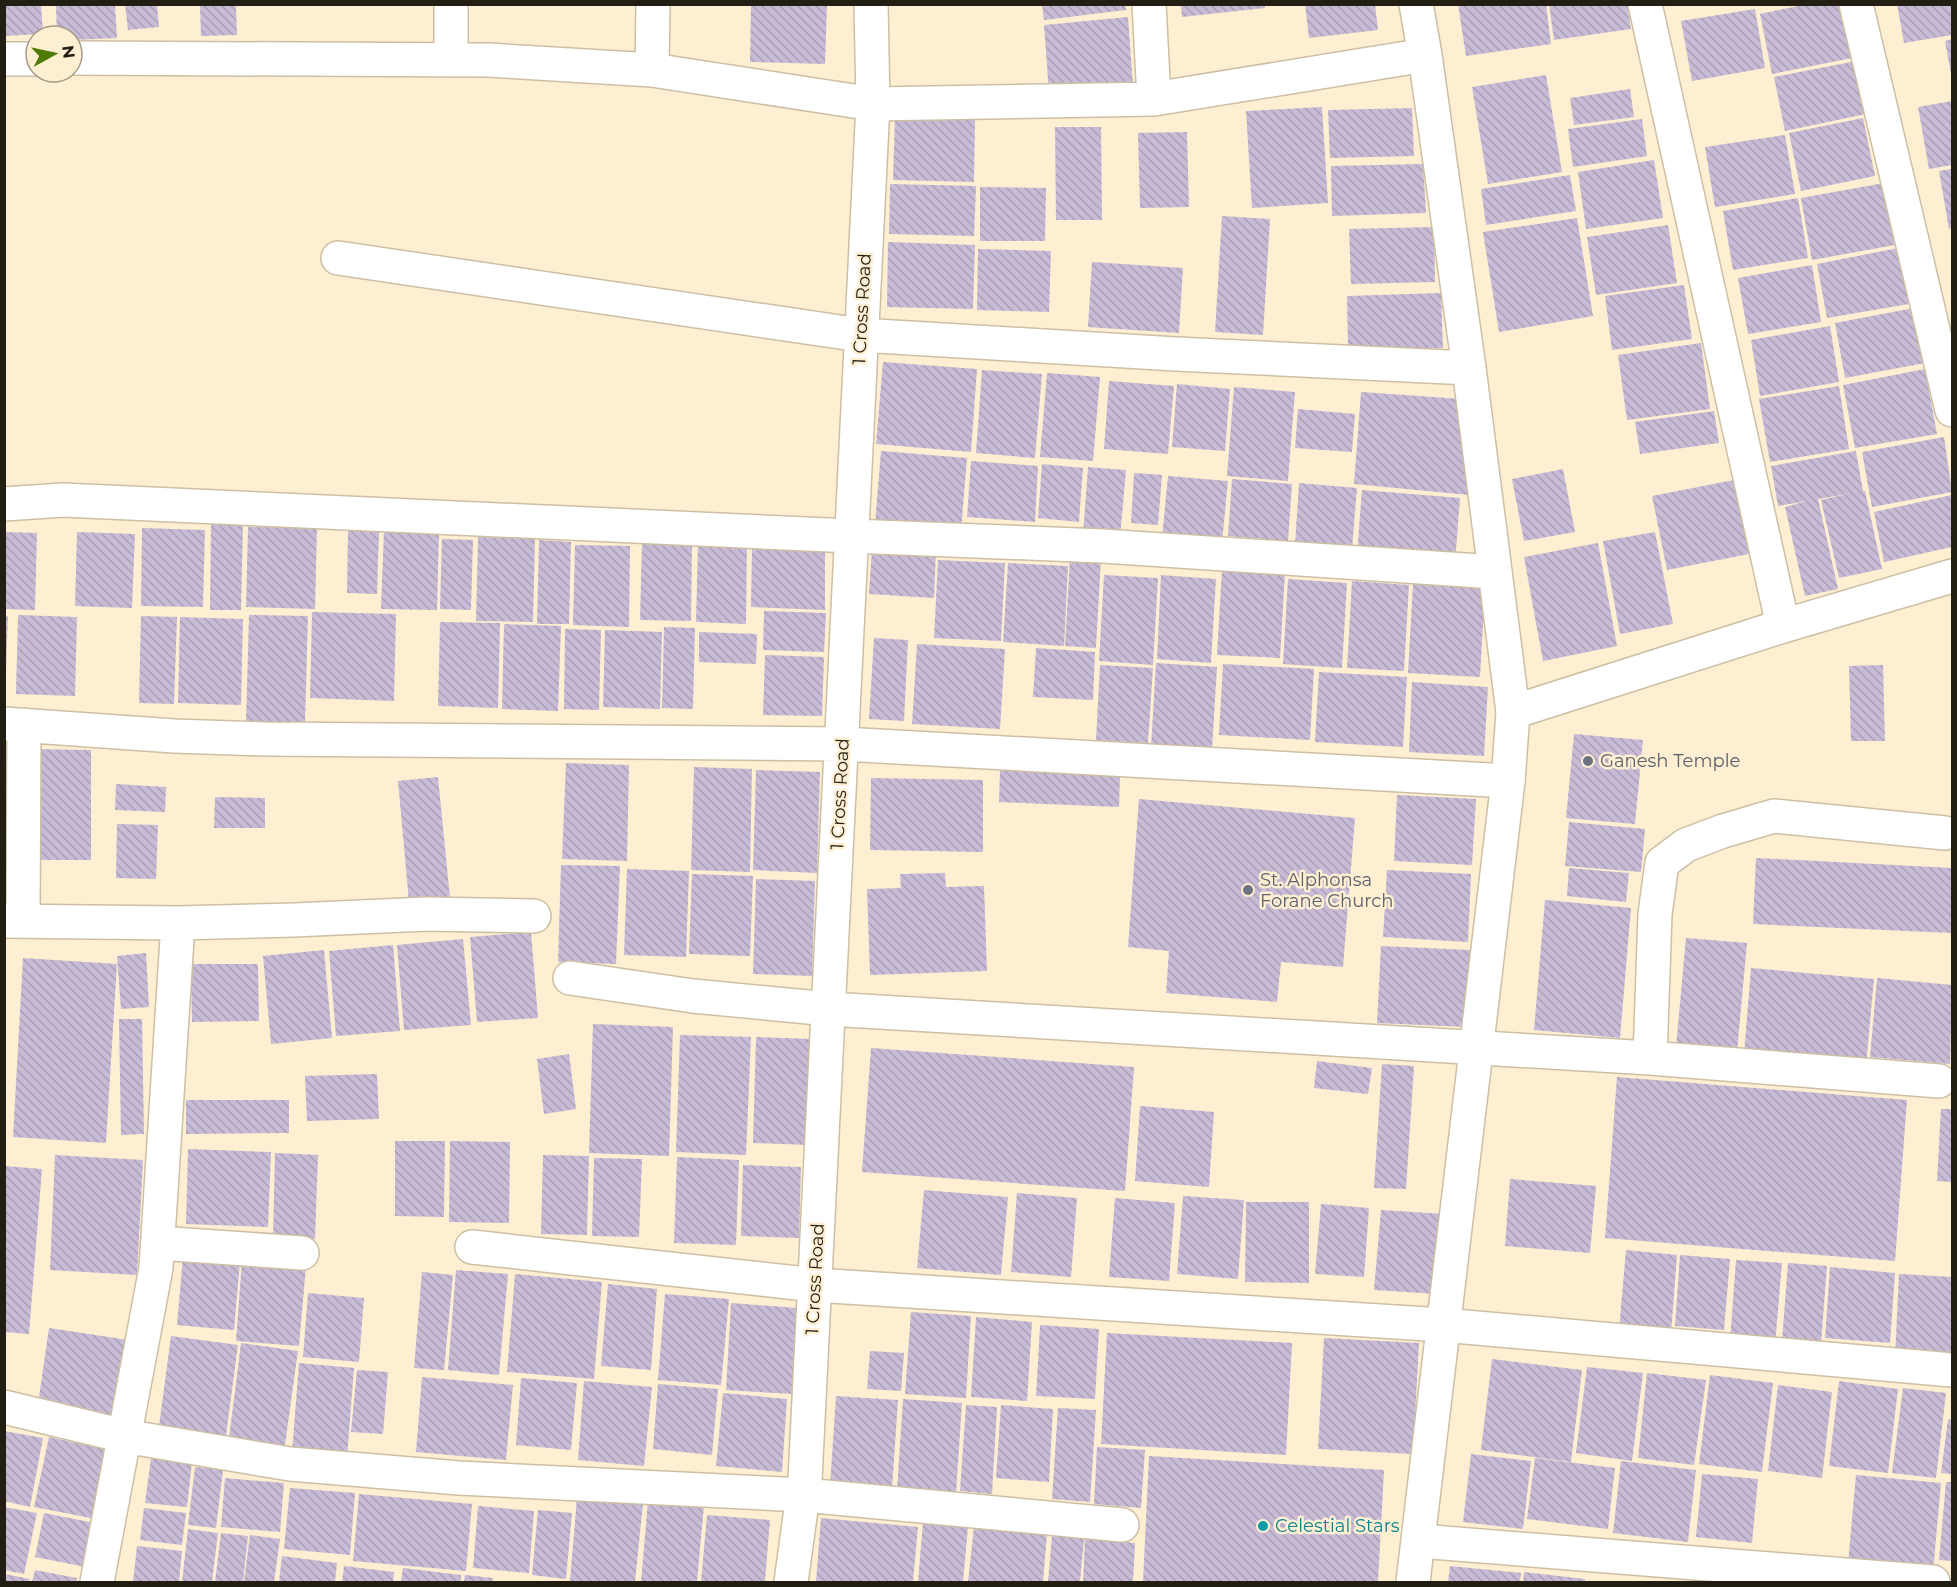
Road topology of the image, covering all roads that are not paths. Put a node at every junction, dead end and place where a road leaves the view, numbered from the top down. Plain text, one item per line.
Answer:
1 (451, 4) edge
2 (653, 4) edge
3 (871, 4) edge
4 (1149, 4) edge
5 (1416, 4) edge
6 (1646, 4) edge
7 (1856, 4) edge
8 (1425, 55) junction
9 (84, 58) edge
10 (4, 59) edge
11 (24, 59) edge
12 (451, 59) junction
13 (652, 70) junction
14 (1154, 99) junction
15 (873, 104) junction
16 (338, 258) dead end
17 (860, 335) junction
18 (1469, 368) junction
19 (1953, 410) edge
20 (4, 504) edge
21 (851, 536) junction
22 (1495, 572) junction
23 (1953, 576) edge
24 (1783, 626) junction
25 (1513, 712) junction
26 (14, 724) edge
27 (843, 744) junction
28 (1509, 781) junction
29 (1945, 833) dead end
30 (534, 916) dead end
31 (14, 921) edge
32 (178, 923) junction
33 (570, 978) dead end
34 (829, 1009) junction
35 (1476, 1048) junction
36 (1650, 1058) junction
37 (1939, 1081) dead end
38 (158, 1243) junction
39 (472, 1247) dead end
40 (302, 1253) dead end
41 (815, 1285) junction
42 (1443, 1325) junction
43 (1953, 1370) edge
44 (4, 1407) edge
45 (124, 1436) junction
46 (804, 1495) junction
47 (1122, 1526) dead end
48 (1419, 1541) junction
49 (97, 1582) edge
50 (791, 1582) edge
51 (1413, 1582) edge
52 (1933, 1582) edge

1 - 12 street
2 - 13 street
3 - 15 street, 1 Cross Road
4 - 14 street
5 - 8 street
6 - 24 street
7 - 19 street
8 - 14 street
8 - 18 street
9 - 12 street
10 - 11 street
12 - 13 street
13 - 15 street
14 - 15 street
15 - 17 street, 1 Cross Road
16 - 17 street
17 - 18 street
17 - 21 street, 1 Cross Road
18 - 22 street
20 - 21 street
21 - 22 street
21 - 27 street, 1 Cross Road
22 - 25 street
23 - 24 street
24 - 25 street
25 - 28 street
26 - 27 street
26 - 31 street
27 - 28 street
27 - 34 street, 1 Cross Road
28 - 35 street
29 - 36 street
30 - 32 street
31 - 32 street
32 - 38 street
33 - 34 street
34 - 35 street
34 - 41 street, 1 Cross Road
35 - 36 street
35 - 42 street
36 - 37 street
38 - 40 street
38 - 45 street
39 - 41 street
41 - 42 street
41 - 46 street, 1 Cross Road
42 - 43 street
42 - 48 street
44 - 45 street
45 - 46 street
45 - 49 street
46 - 47 street
46 - 50 street, 1 Cross Road
48 - 51 street
48 - 52 street

